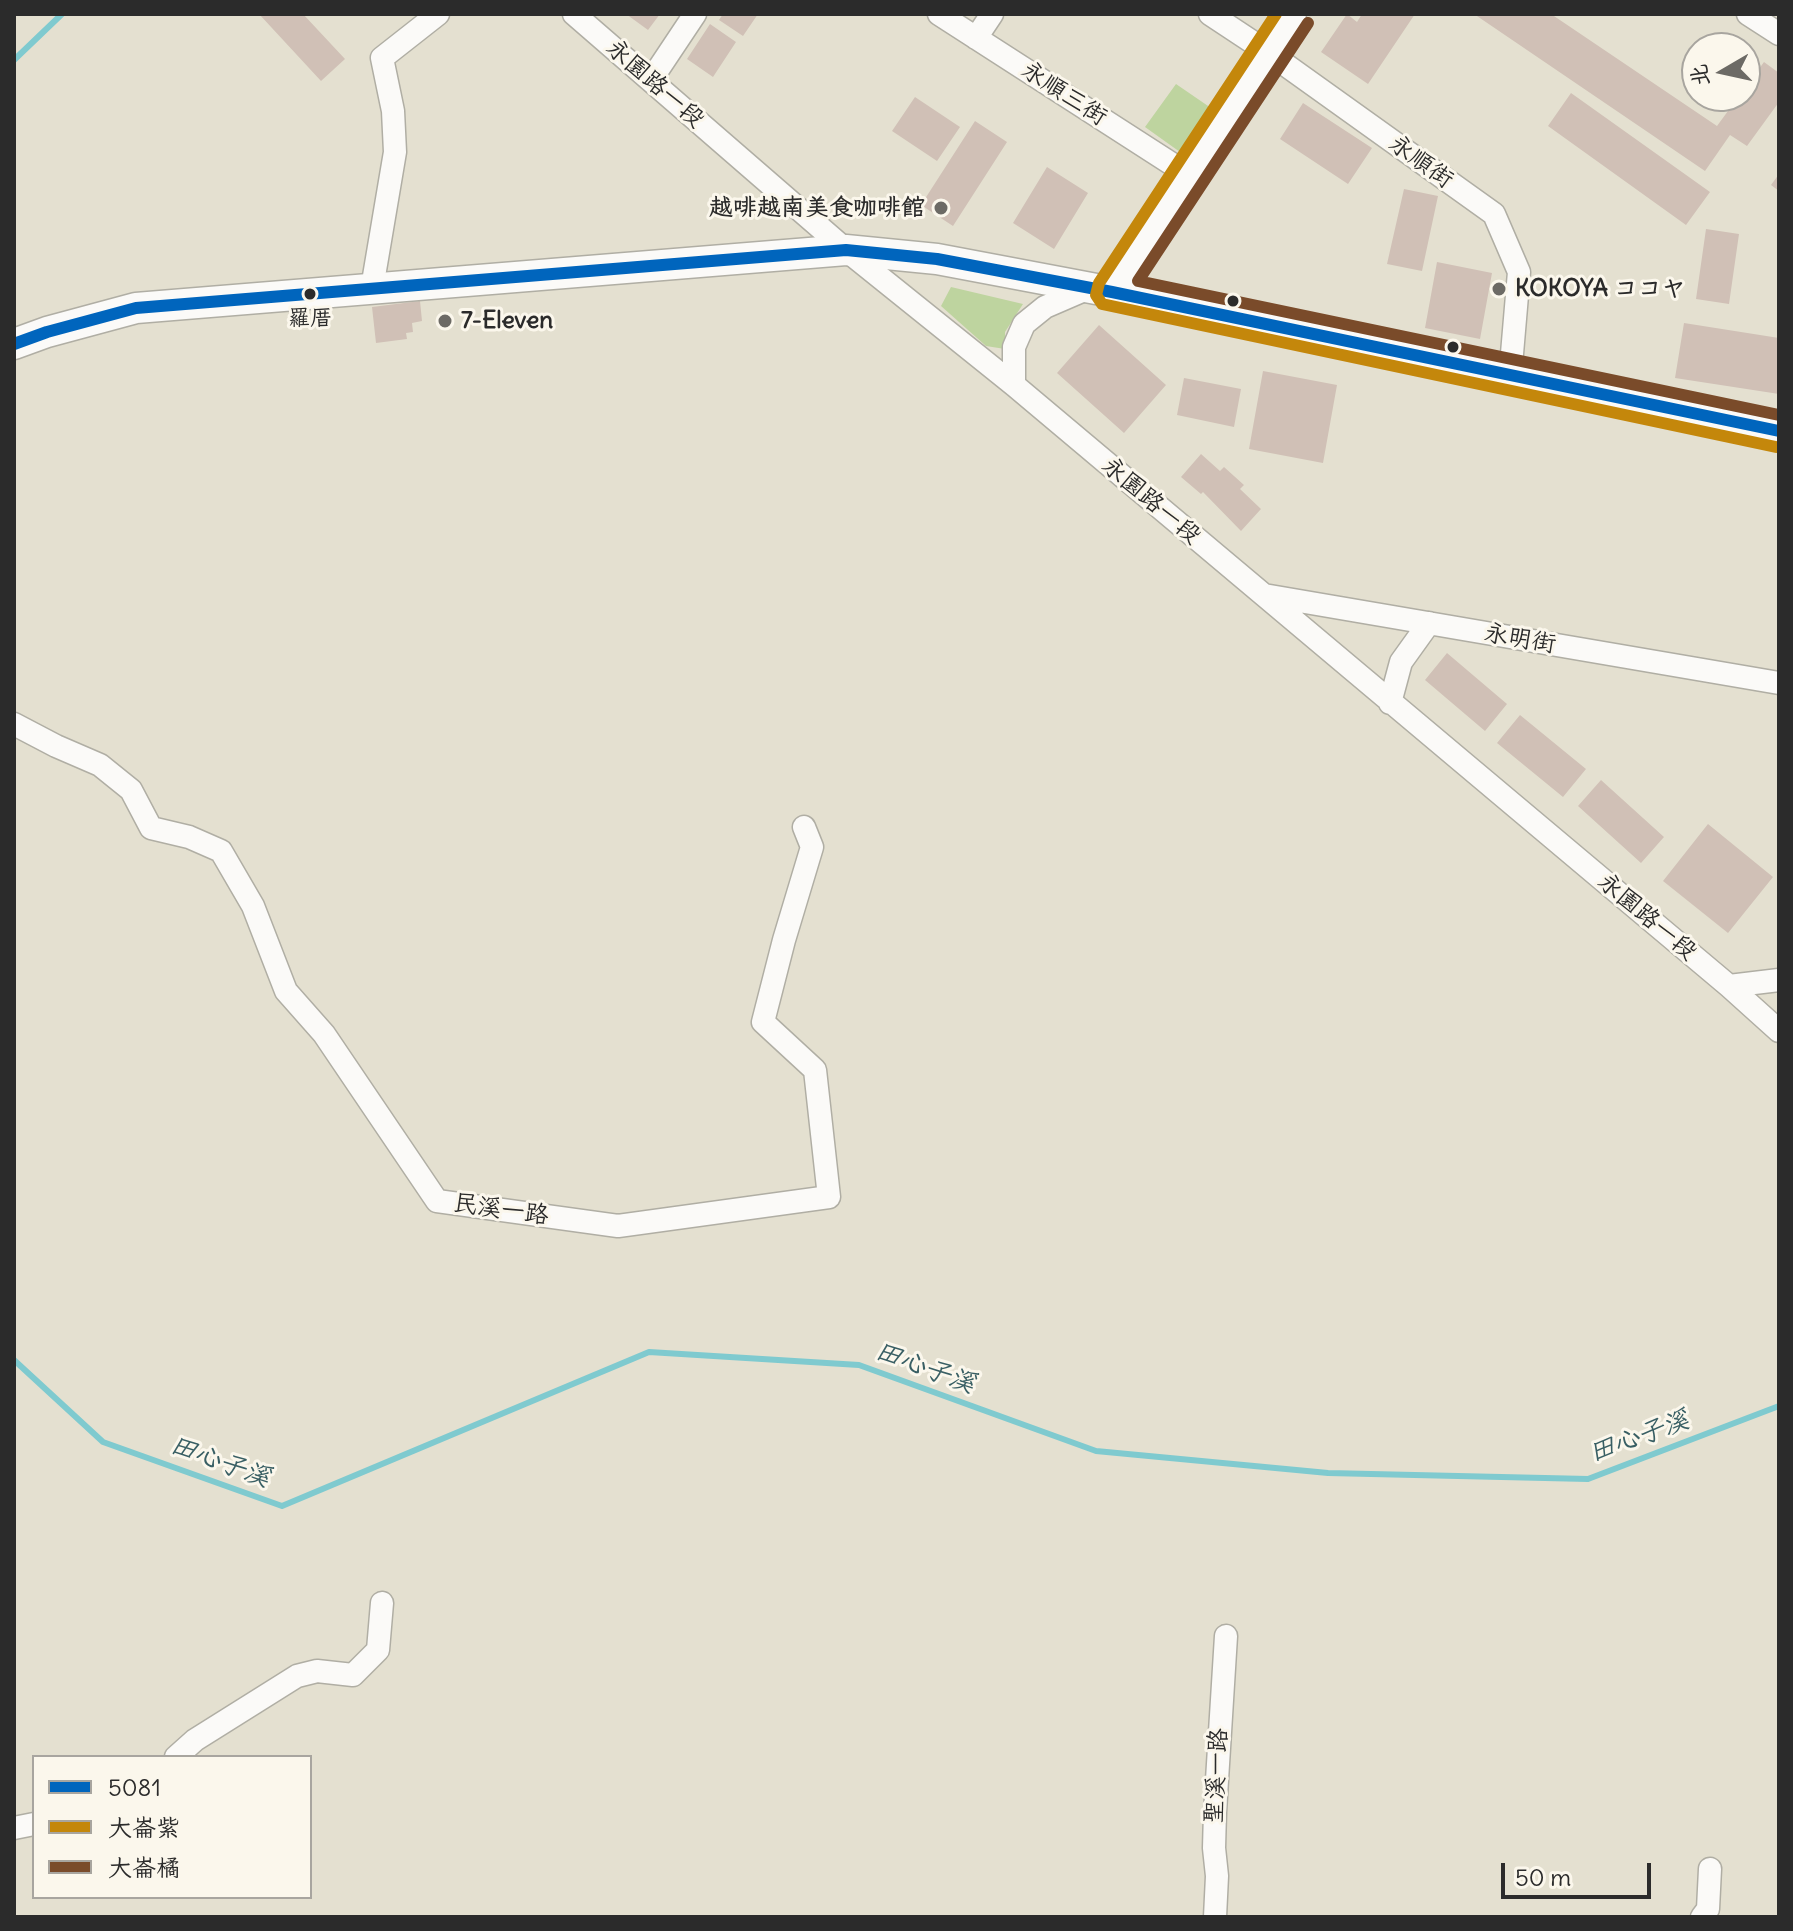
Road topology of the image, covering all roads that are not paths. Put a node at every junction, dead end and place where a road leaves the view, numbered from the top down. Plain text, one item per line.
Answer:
1 (438, 14) edge
2 (574, 14) edge
3 (695, 14) edge
4 (939, 14) edge
5 (992, 14) edge
6 (1210, 14) edge
7 (1295, 14) edge
8 (1748, 14) edge
9 (1779, 34) edge
10 (976, 38) junction
11 (1269, 53) junction
12 (651, 80) junction
13 (1189, 175) junction
14 (846, 250) junction
15 (372, 288) junction
16 (1100, 290) junction
17 (14, 344) edge
18 (1510, 377) junction
19 (1014, 385) junction
20 (1779, 431) edge
21 (1261, 594) junction
22 (1429, 623) junction
23 (1779, 683) edge
24 (1390, 703) junction
25 (14, 724) edge
26 (804, 827) dead end
27 (1779, 980) edge
28 (1729, 986) junction
29 (1779, 1004) edge
30 (1753, 1007) junction
31 (1779, 1031) edge
32 (382, 1603) dead end
33 (1226, 1636) dead end
34 (178, 1755) edge
35 (1710, 1869) dead end
36 (1215, 1917) edge
37 (1702, 1917) edge

1 - 15 street
2 - 12 street, 永園路一段
3 - 12 street
4 - 10 street, 永順三街
5 - 10 street
6 - 11 street, 永順街
7 - 11 street
8 - 9 street
10 - 13 street, 永順三街
11 - 13 street
11 - 18 street, 永順街
12 - 14 street, 永園路一段
13 - 16 street
14 - 15 street
14 - 16 street
14 - 19 street, 永園路一段
15 - 17 street
16 - 18 street
16 - 19 street
18 - 20 street
19 - 21 street, 永園路一段
21 - 22 street, 永明街
21 - 24 street, 永園路一段
22 - 23 street, 永明街
22 - 24 street
24 - 28 street, 永園路一段
25 - 26 street, 民溪一路
27 - 28 street
28 - 30 street, 永園路一段
29 - 30 street
30 - 31 street, 永園路一段
32 - 34 street
33 - 36 street, 聖溪一路
35 - 37 street

